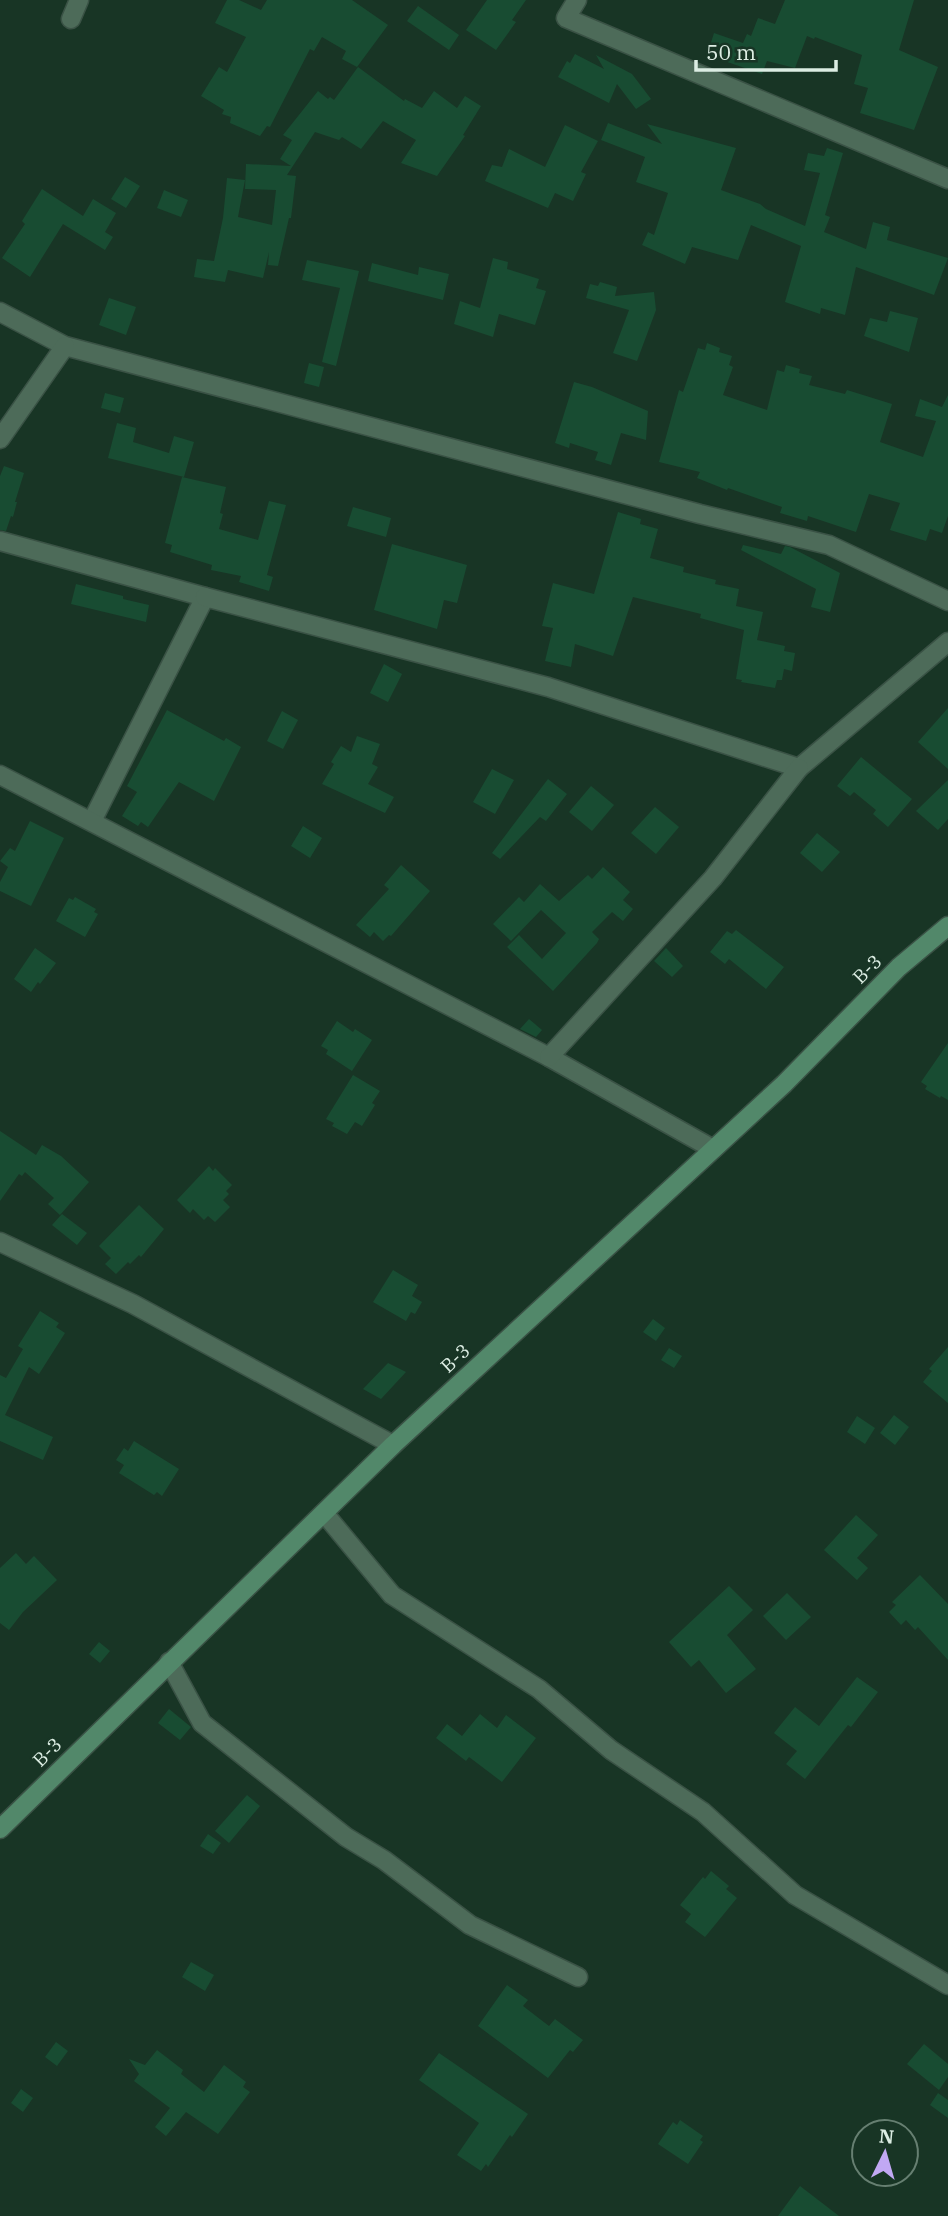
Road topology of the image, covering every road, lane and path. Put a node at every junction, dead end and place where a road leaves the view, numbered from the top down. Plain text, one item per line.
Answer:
1 (79, 0) edge
2 (577, 0) edge
3 (71, 19) dead end
4 (948, 179) edge
5 (0, 313) edge
6 (65, 346) junction
7 (0, 439) edge
8 (0, 541) edge
9 (205, 597) junction
10 (948, 601) edge
11 (948, 642) edge
12 (799, 768) junction
13 (0, 775) edge
14 (92, 821) junction
15 (948, 926) edge
16 (549, 1056) junction
17 (713, 1149) junction
18 (0, 1242) edge
19 (393, 1445) junction
20 (324, 1513) junction
21 (169, 1662) junction
22 (0, 1829) edge
23 (578, 1977) dead end
24 (948, 1986) edge

1 - 3 street
2 - 4 street
5 - 6 street
6 - 7 street
6 - 10 street
8 - 9 street
9 - 12 street
9 - 14 street
11 - 12 street
12 - 16 street
13 - 14 street
14 - 16 street
15 - 17 main road, B-3
16 - 17 street
17 - 19 main road, B-3
18 - 19 street
19 - 20 main road, B-3
20 - 21 main road, B-3
20 - 24 street
21 - 22 main road, B-3
21 - 23 street

